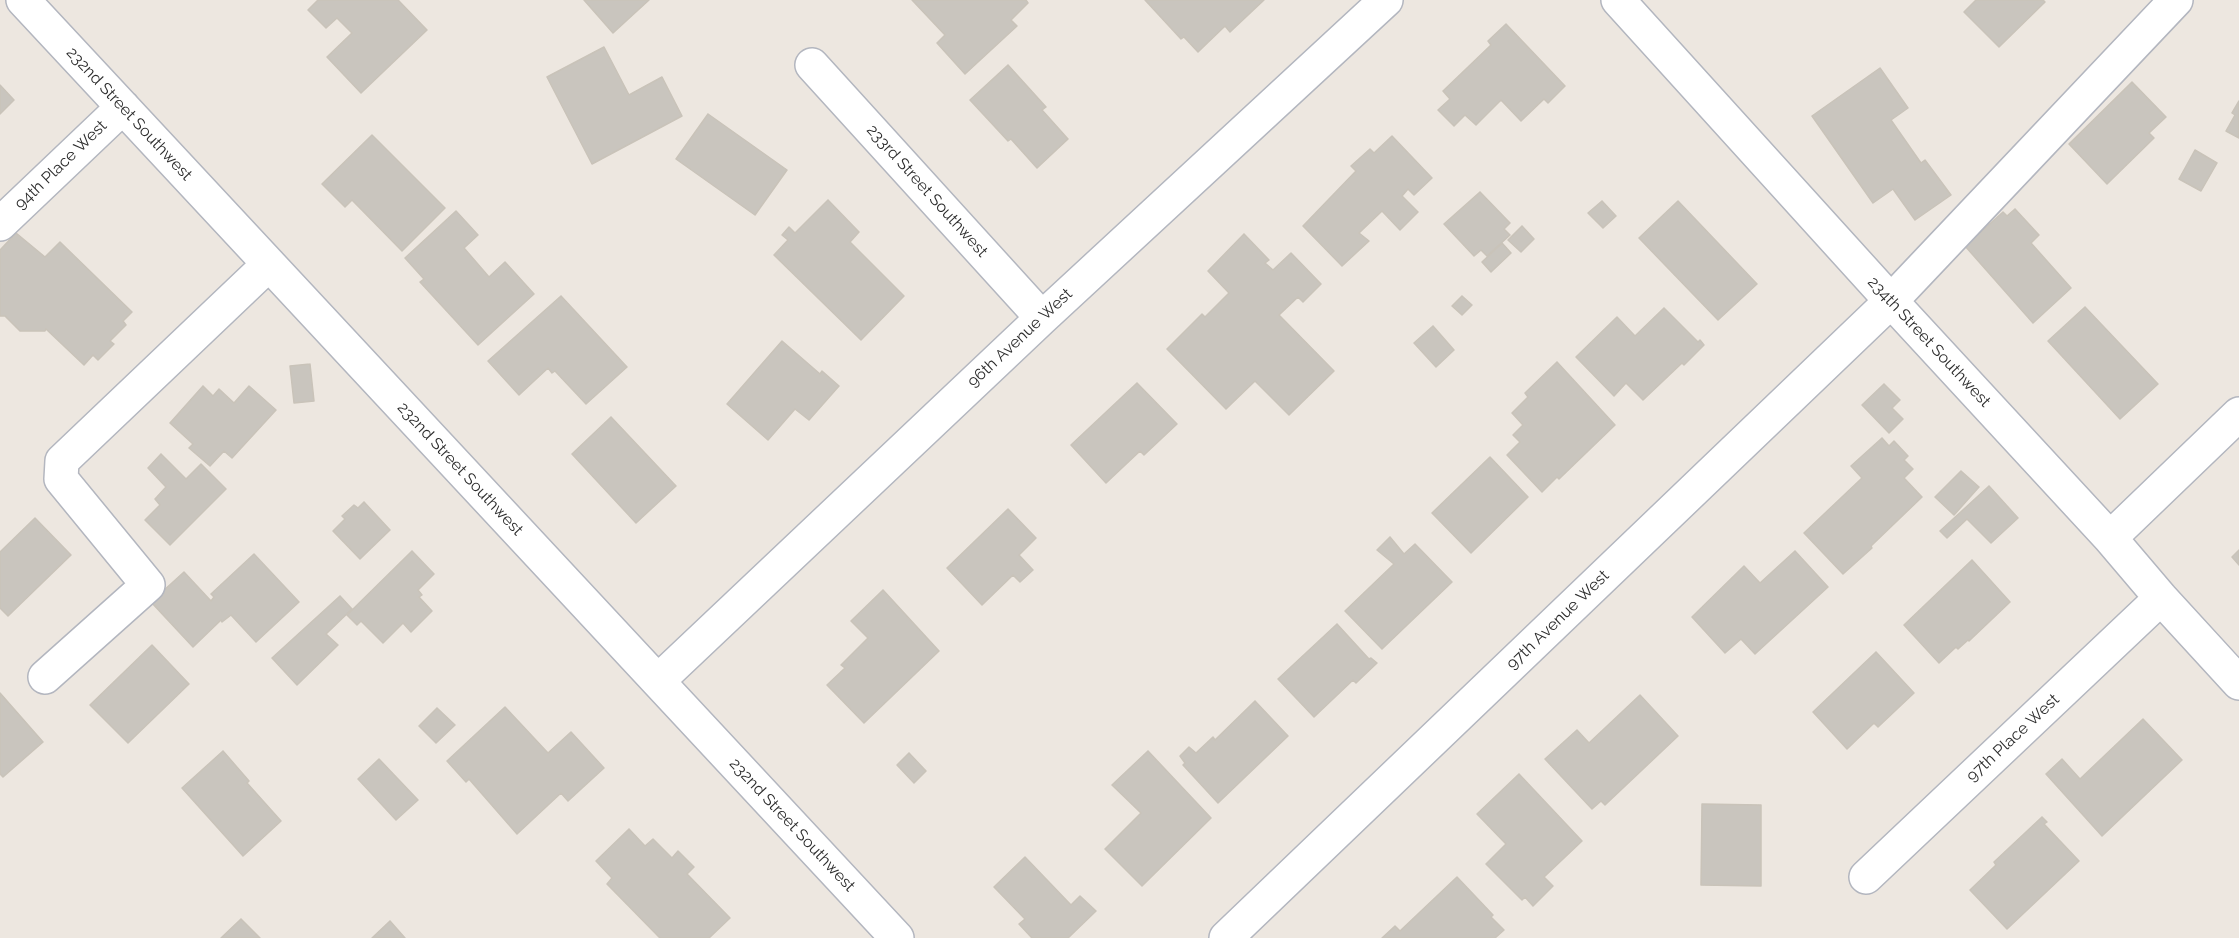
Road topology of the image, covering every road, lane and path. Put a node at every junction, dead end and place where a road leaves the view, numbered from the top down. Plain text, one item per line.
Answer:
1 (23, 0) edge
2 (1386, 0) edge
3 (1618, 0) edge
4 (2176, 0) edge
5 (812, 65) dead end
6 (123, 107) junction
7 (0, 224) edge
8 (269, 264) junction
9 (1891, 302) junction
10 (1042, 318) junction
11 (2239, 414) edge
12 (2110, 538) junction
13 (2161, 598) junction
14 (45, 676) dead end
15 (658, 681) junction
16 (2239, 683) edge
17 (1866, 877) dead end
18 (897, 938) edge
19 (1226, 938) edge

1 - 6 street, 232nd Street Southwest
2 - 10 street, 96th Avenue West
3 - 9 street, 234th Street Southwest
4 - 9 street, 97th Avenue West
5 - 10 street, 233rd Street Southwest
6 - 7 street, 94th Place West
6 - 8 street, 232nd Street Southwest
8 - 14 street
8 - 15 street, 232nd Street Southwest
9 - 12 street, 234th Street Southwest
9 - 19 street, 97th Avenue West
10 - 15 street, 96th Avenue West
11 - 12 street
12 - 13 street, 234th Street Southwest
13 - 16 street, 234th Street Southwest
13 - 17 street, 97th Place West
15 - 18 street, 232nd Street Southwest

